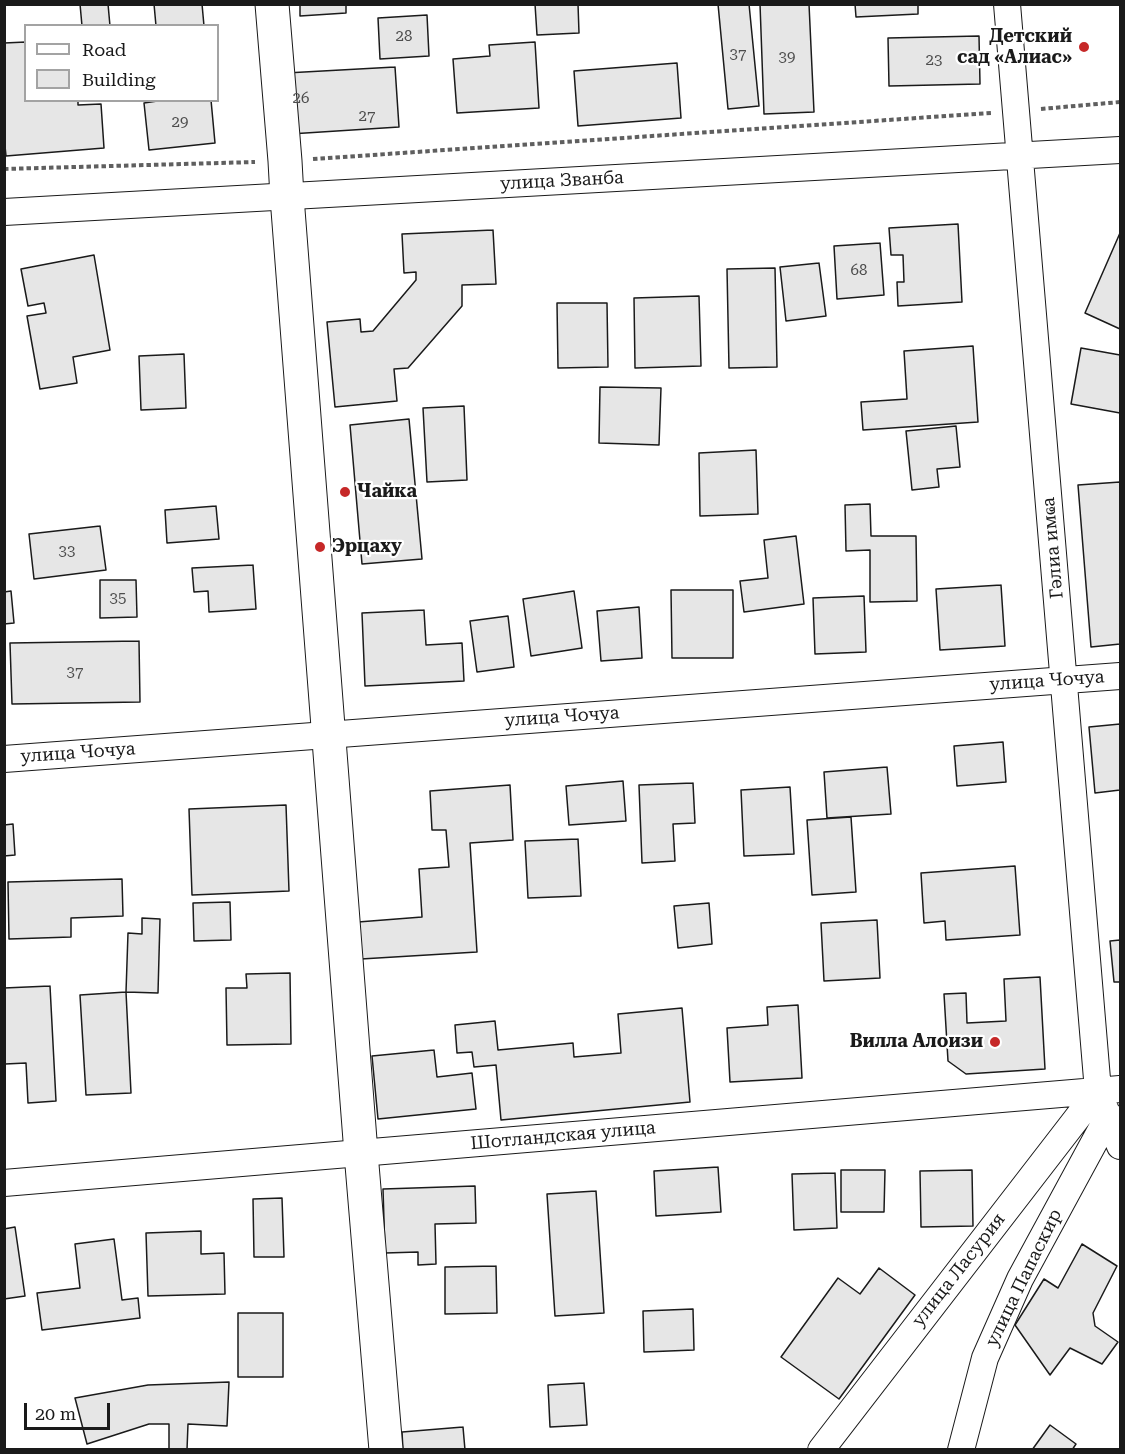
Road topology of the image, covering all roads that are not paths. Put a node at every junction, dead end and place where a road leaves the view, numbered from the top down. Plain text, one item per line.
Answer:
1 (272, 4) edge
2 (1008, 4) edge
3 (1120, 150) edge
4 (1020, 156) junction
5 (287, 197) junction
6 (4, 212) edge
7 (1120, 676) edge
8 (1064, 680) junction
9 (328, 735) junction
10 (4, 759) edge
11 (1109, 1090) edge
12 (1109, 1115) junction
13 (1120, 1146) edge
14 (361, 1153) junction
15 (4, 1183) edge
16 (386, 1449) edge
17 (821, 1449) edge
18 (961, 1449) edge

1 - 5 highway
2 - 4 street, Гәлиа имҩа
3 - 4 street, улица Званба
4 - 5 street, улица Званба
4 - 8 street, Гәлиа имҩа
5 - 6 street, улица Званба
5 - 9 highway
7 - 8 street, улица Чочуа
8 - 9 street, улица Чочуа
8 - 11 street, Гәлиа имҩа
9 - 10 street, улица Чочуа
9 - 14 highway
11 - 12 street, Гәлиа имҩа
11 - 14 street, Шотландская улица
11 - 17 street, улица Ласурия
12 - 13 street, Гәлиа имҩа
12 - 18 street, улица Папаскир
14 - 15 street, Шотландская улица
14 - 16 highway

